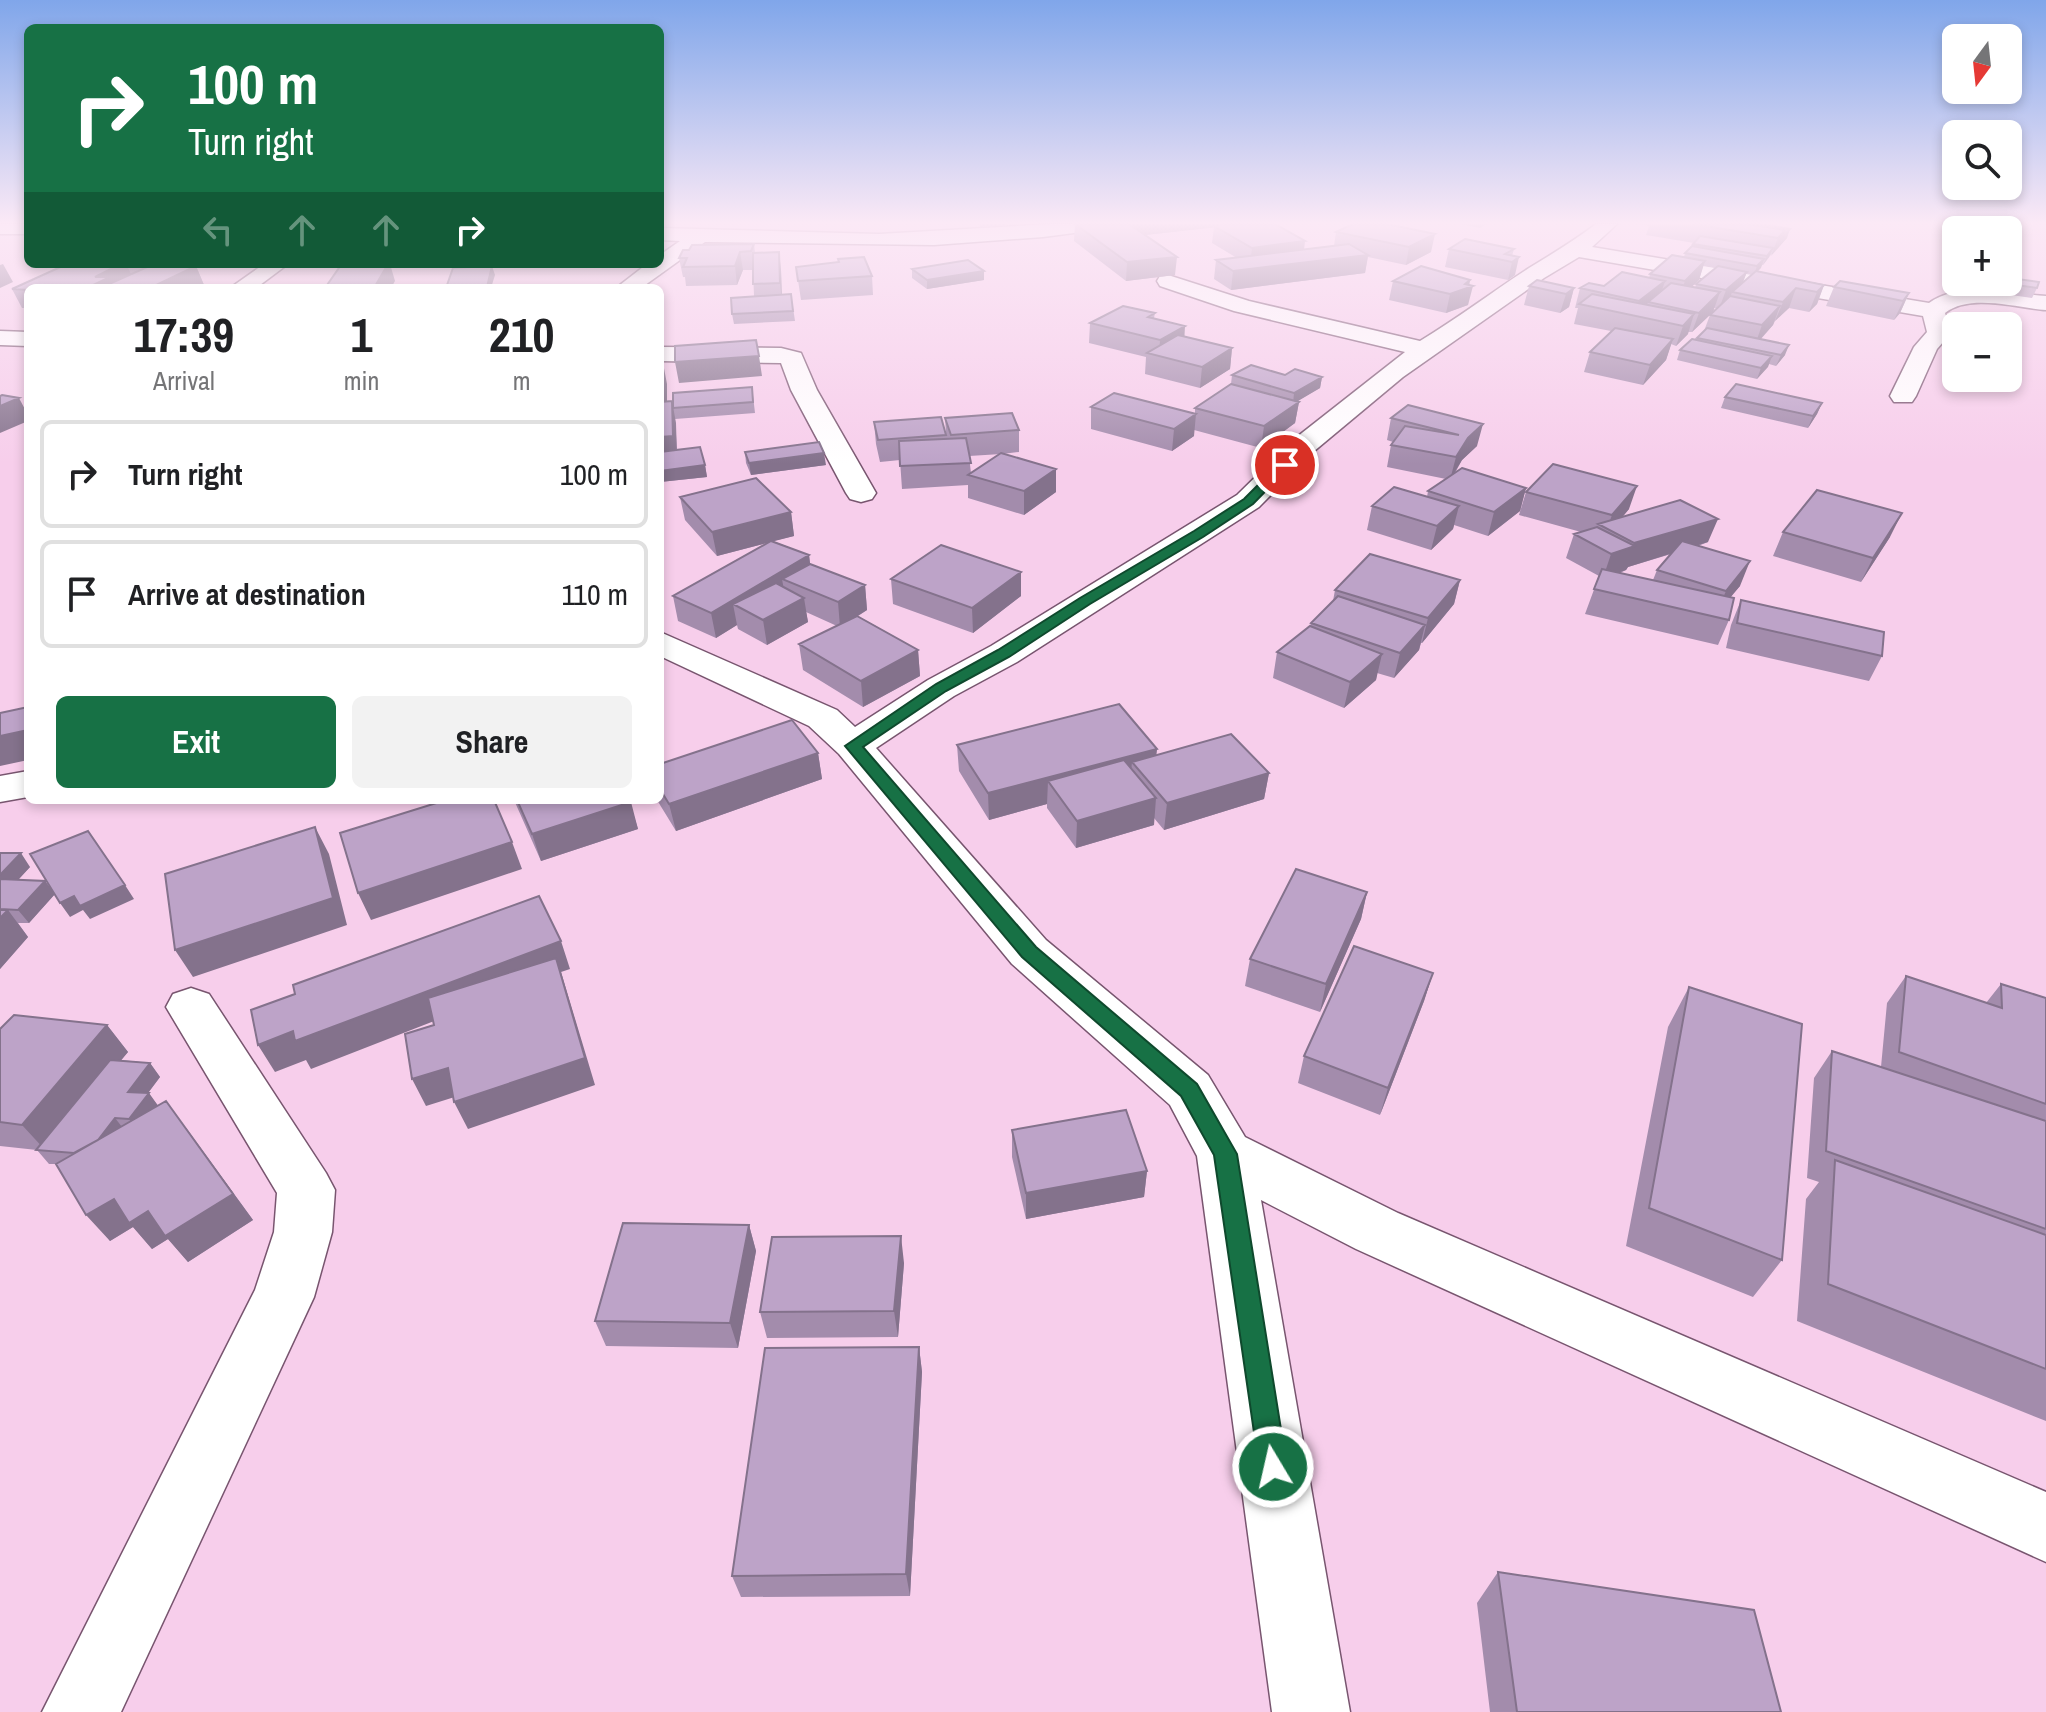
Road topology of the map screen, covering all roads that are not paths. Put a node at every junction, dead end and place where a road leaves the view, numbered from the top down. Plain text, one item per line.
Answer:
1 (1236, 304) edge
2 (1493, 304) edge
3 (1891, 304) edge
4 (1940, 304) edge
5 (1933, 311) junction
6 (0, 338) edge
7 (24, 339) edge
8 (1424, 349) junction
9 (664, 354) edge
10 (1903, 396) dead end
11 (861, 493) dead end
12 (664, 645) edge
13 (853, 746) junction
14 (24, 785) edge
15 (0, 789) edge
16 (191, 1007) dead end
17 (1225, 1154) junction
18 (2046, 1527) edge
19 (81, 1712) edge
20 (1311, 1712) edge

1 - 8 street
2 - 8 street
3 - 5 street
4 - 5 street
5 - 10 street
6 - 7 street
8 - 13 street
9 - 11 street
12 - 13 street
13 - 17 street
14 - 15 street
16 - 19 street
17 - 18 street
17 - 20 street

